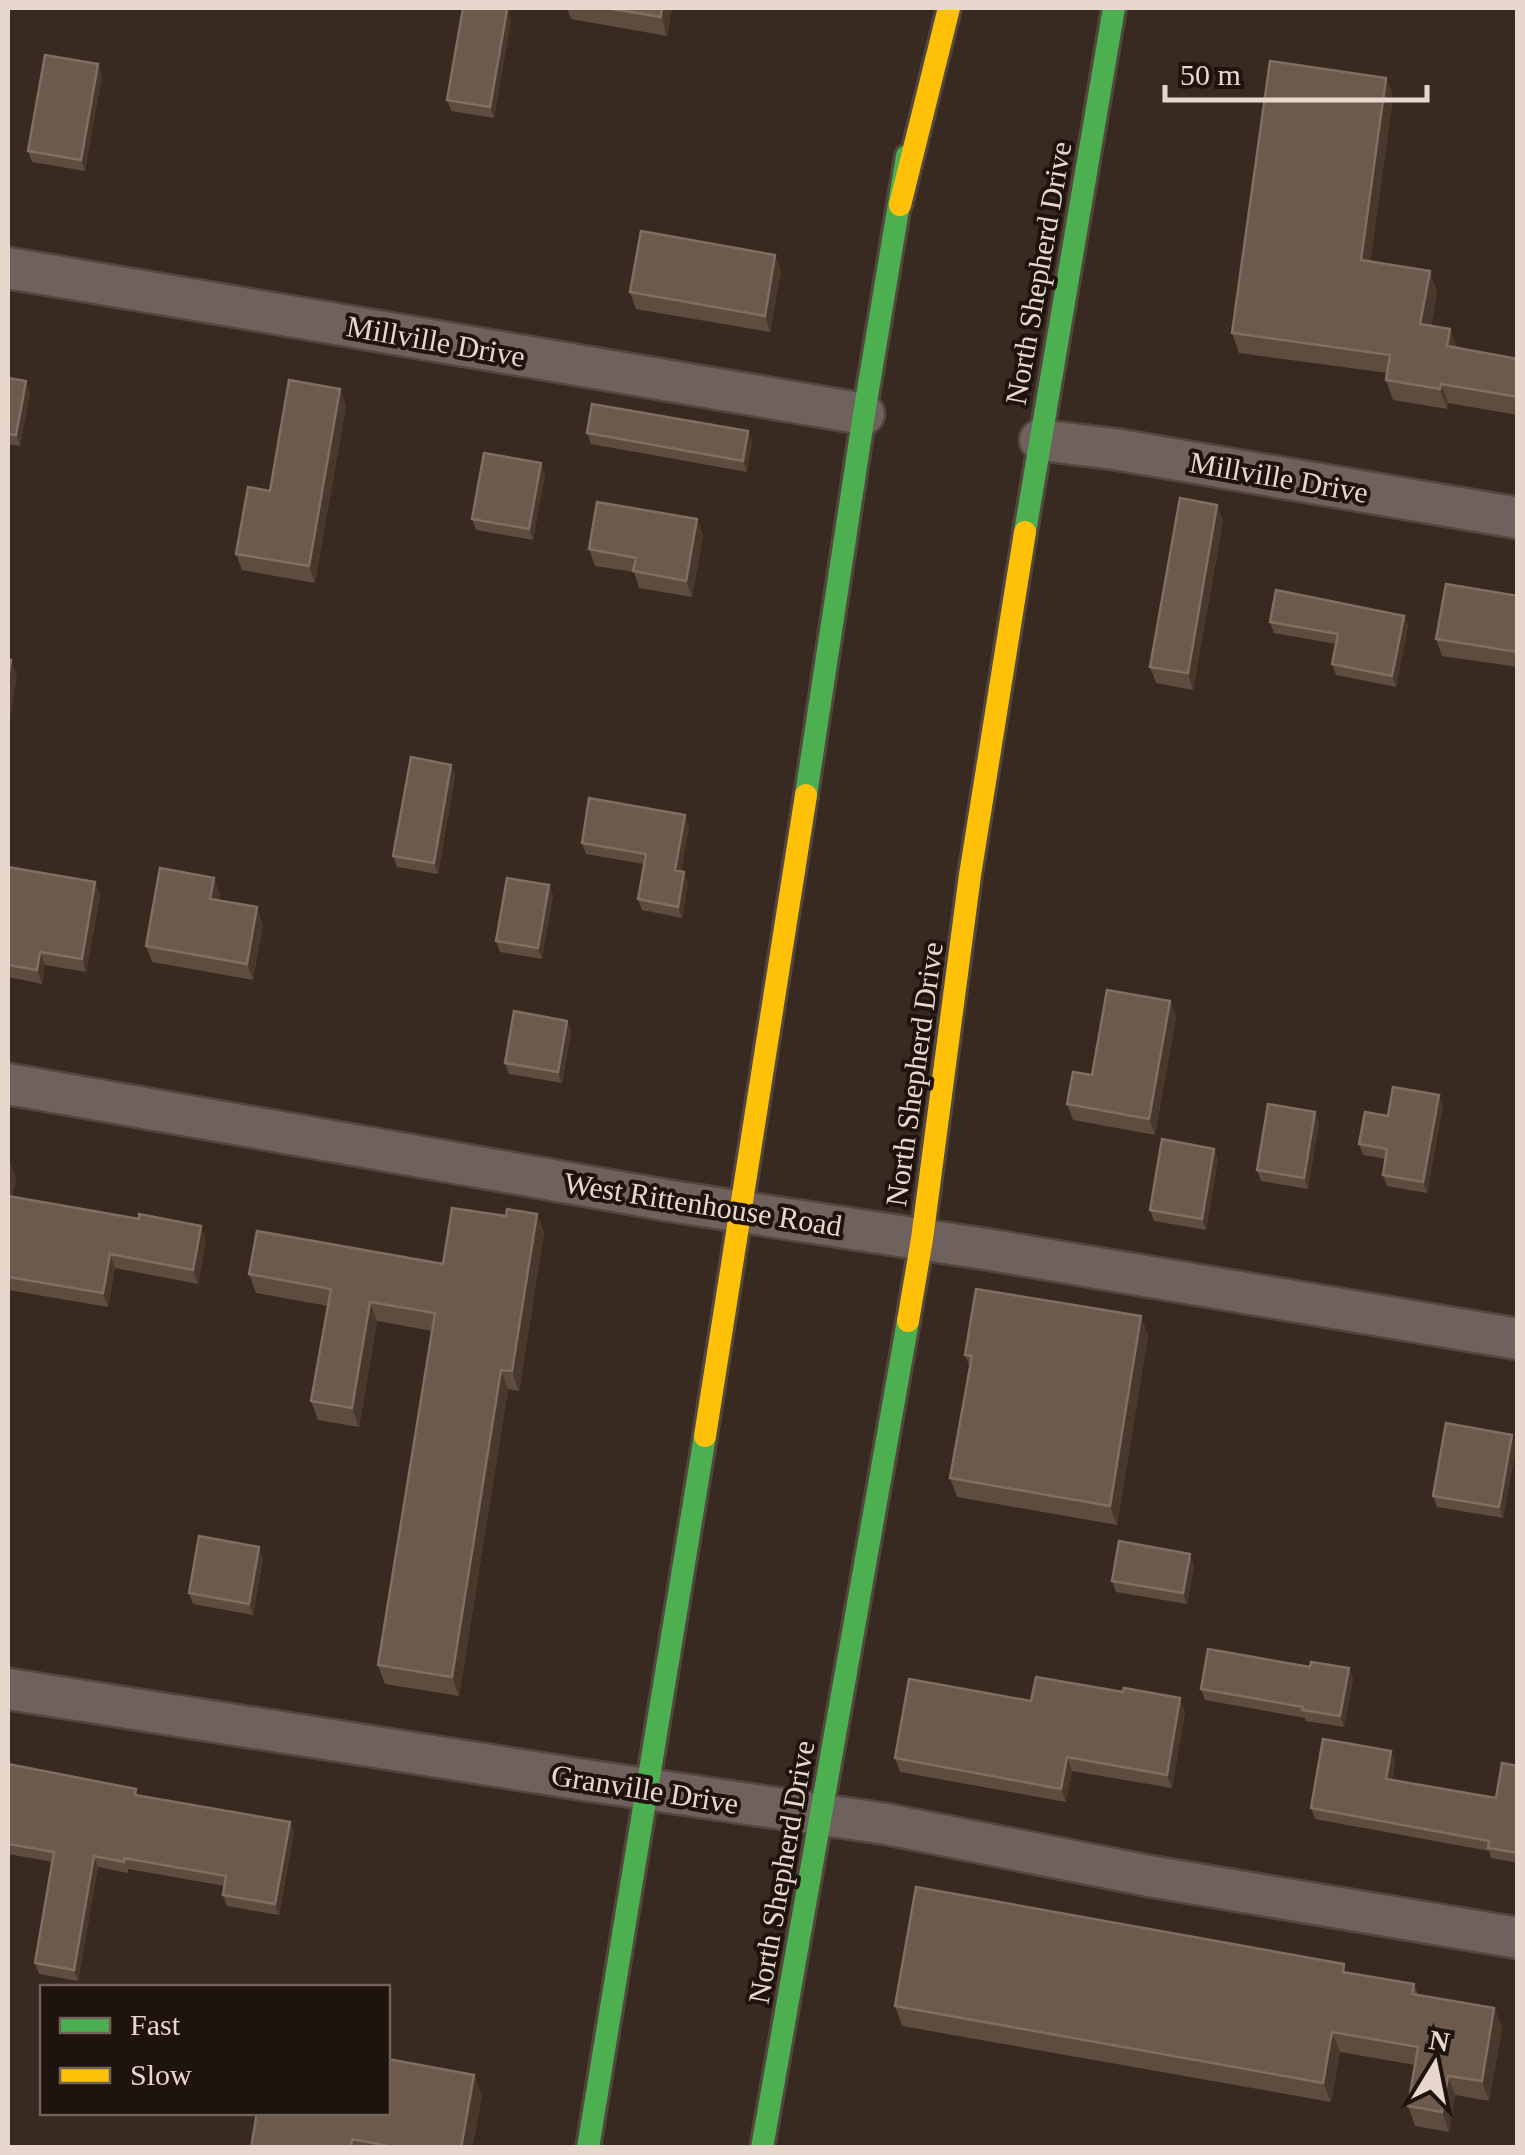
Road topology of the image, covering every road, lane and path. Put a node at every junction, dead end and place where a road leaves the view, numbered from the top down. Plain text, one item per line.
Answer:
1 (930, 8) edge
2 (949, 8) edge
3 (1114, 8) edge
4 (900, 205) junction
5 (8, 268) edge
6 (864, 414) junction
7 (1040, 440) junction
8 (1518, 518) edge
9 (8, 1084) edge
10 (742, 1211) junction
11 (922, 1240) junction
12 (1518, 1339) edge
13 (8, 1689) edge
14 (648, 1789) junction
15 (822, 1815) junction
16 (1518, 1938) edge
17 (588, 2148) edge
18 (762, 2148) edge

1 - 4 main road
2 - 4 main road
3 - 7 main road, North Shepherd Drive
4 - 6 main road
5 - 6 street, Millville Drive
6 - 10 main road
7 - 8 street, Millville Drive
7 - 11 main road, North Shepherd Drive
9 - 10 street, West Rittenhouse Road
10 - 11 street, West Rittenhouse Road
10 - 14 main road
11 - 12 street, West Rittenhouse Road
11 - 15 main road, North Shepherd Drive
13 - 14 street, Granville Drive
14 - 15 street, Granville Drive
14 - 17 main road
15 - 16 street, Granville Drive
15 - 18 main road, North Shepherd Drive

